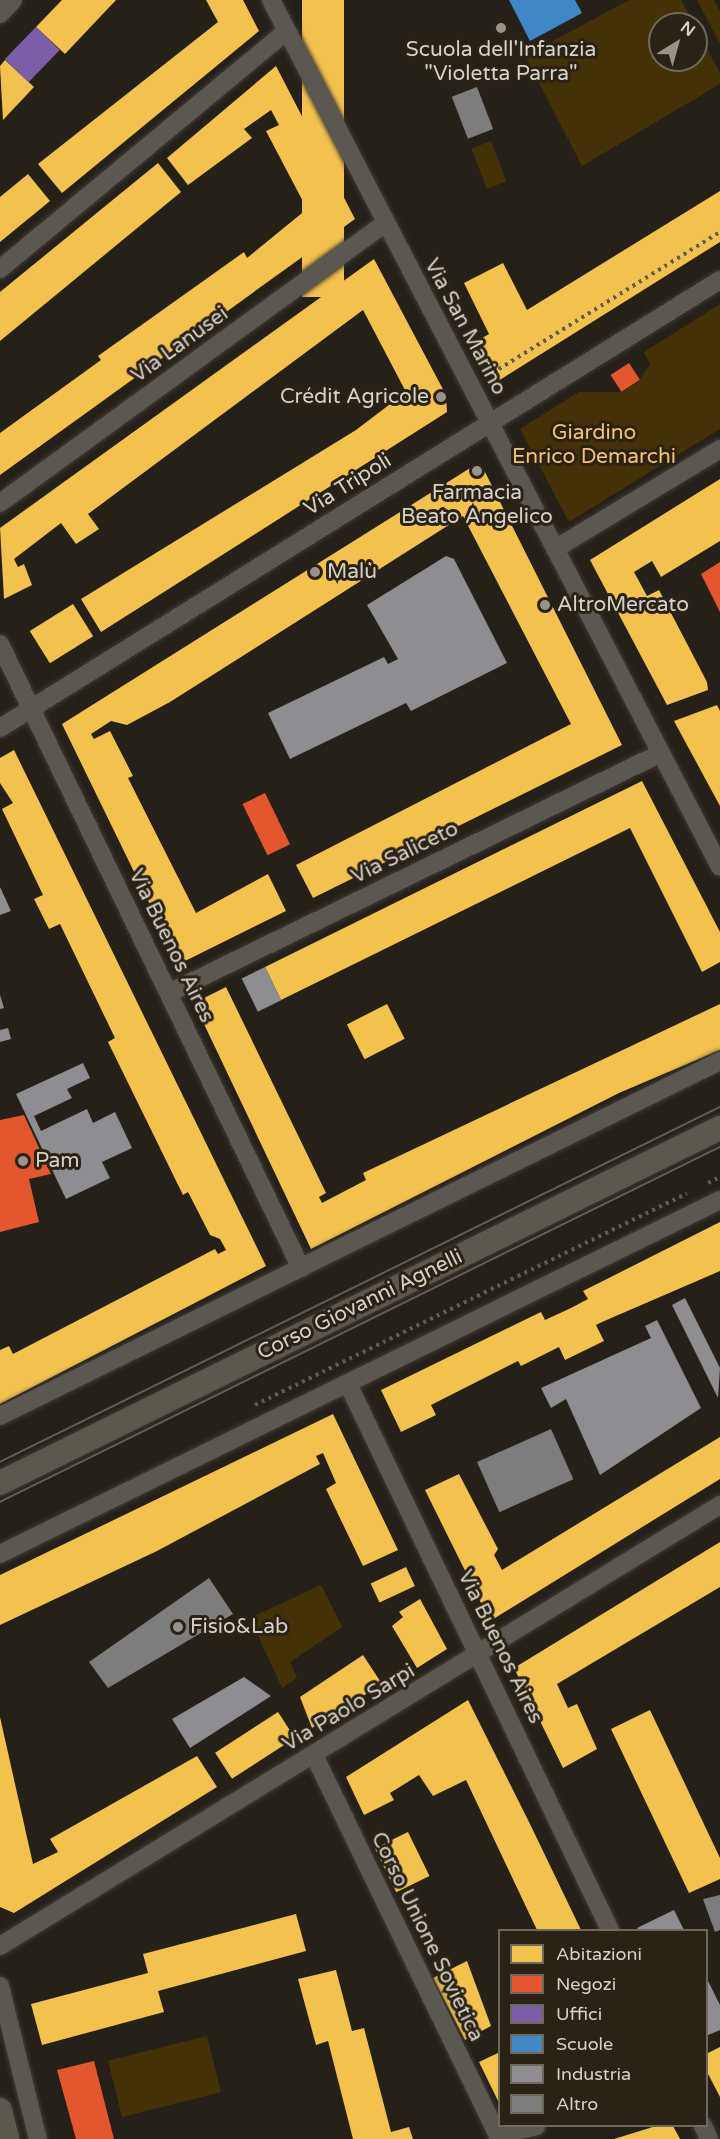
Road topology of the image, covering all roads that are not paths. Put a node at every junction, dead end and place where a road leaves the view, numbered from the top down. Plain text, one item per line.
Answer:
1 (13, 0) edge
2 (271, 0) edge
3 (0, 14) edge
4 (287, 31) junction
5 (386, 224) junction
6 (0, 269) edge
7 (720, 280) edge
8 (490, 424) junction
9 (720, 449) edge
10 (0, 503) edge
11 (555, 549) junction
12 (0, 644) edge
13 (31, 708) junction
14 (0, 728) edge
15 (661, 753) junction
16 (718, 857) edge
17 (169, 993) junction
18 (720, 1061) edge
19 (720, 1128) edge
20 (720, 1200) edge
21 (301, 1268) junction
22 (348, 1384) junction
23 (0, 1416) edge
24 (0, 1483) edge
25 (720, 1505) edge
26 (0, 1554) edge
27 (480, 1655) junction
28 (314, 1755) junction
29 (610, 1929) edge
30 (0, 1946) edge
31 (0, 1986) edge
32 (0, 2110) edge
33 (533, 2127) edge
34 (499, 2137) edge
35 (7, 2139) edge
36 (38, 2139) edge

1 - 3 street
2 - 4 street, Via San Marino
4 - 5 street, Via San Marino
4 - 6 street
5 - 8 street, Via San Marino
5 - 10 street, Via Lanusei
7 - 8 street, Via Tripoli
8 - 11 street, Via San Marino
8 - 13 street, Via Tripoli
9 - 11 street
11 - 15 street, Via San Marino
12 - 13 street, Via Buenos Aires
13 - 14 street, Via Tripoli
13 - 17 street, Via Buenos Aires
15 - 16 street, Via San Marino
15 - 17 street, Via Saliceto
17 - 21 street, Via Buenos Aires
18 - 21 street
19 - 24 main road, Corso Giovanni Agnelli
20 - 22 street
21 - 23 street
22 - 26 street
22 - 27 street, Via Buenos Aires
25 - 27 street, Via Paolo Sarpi
27 - 28 street, Via Paolo Sarpi
27 - 29 street, Via Buenos Aires
28 - 30 street, Via Paolo Sarpi
28 - 34 street, Corso Unione Sovietica
31 - 36 street
32 - 35 main road
33 - 34 street

